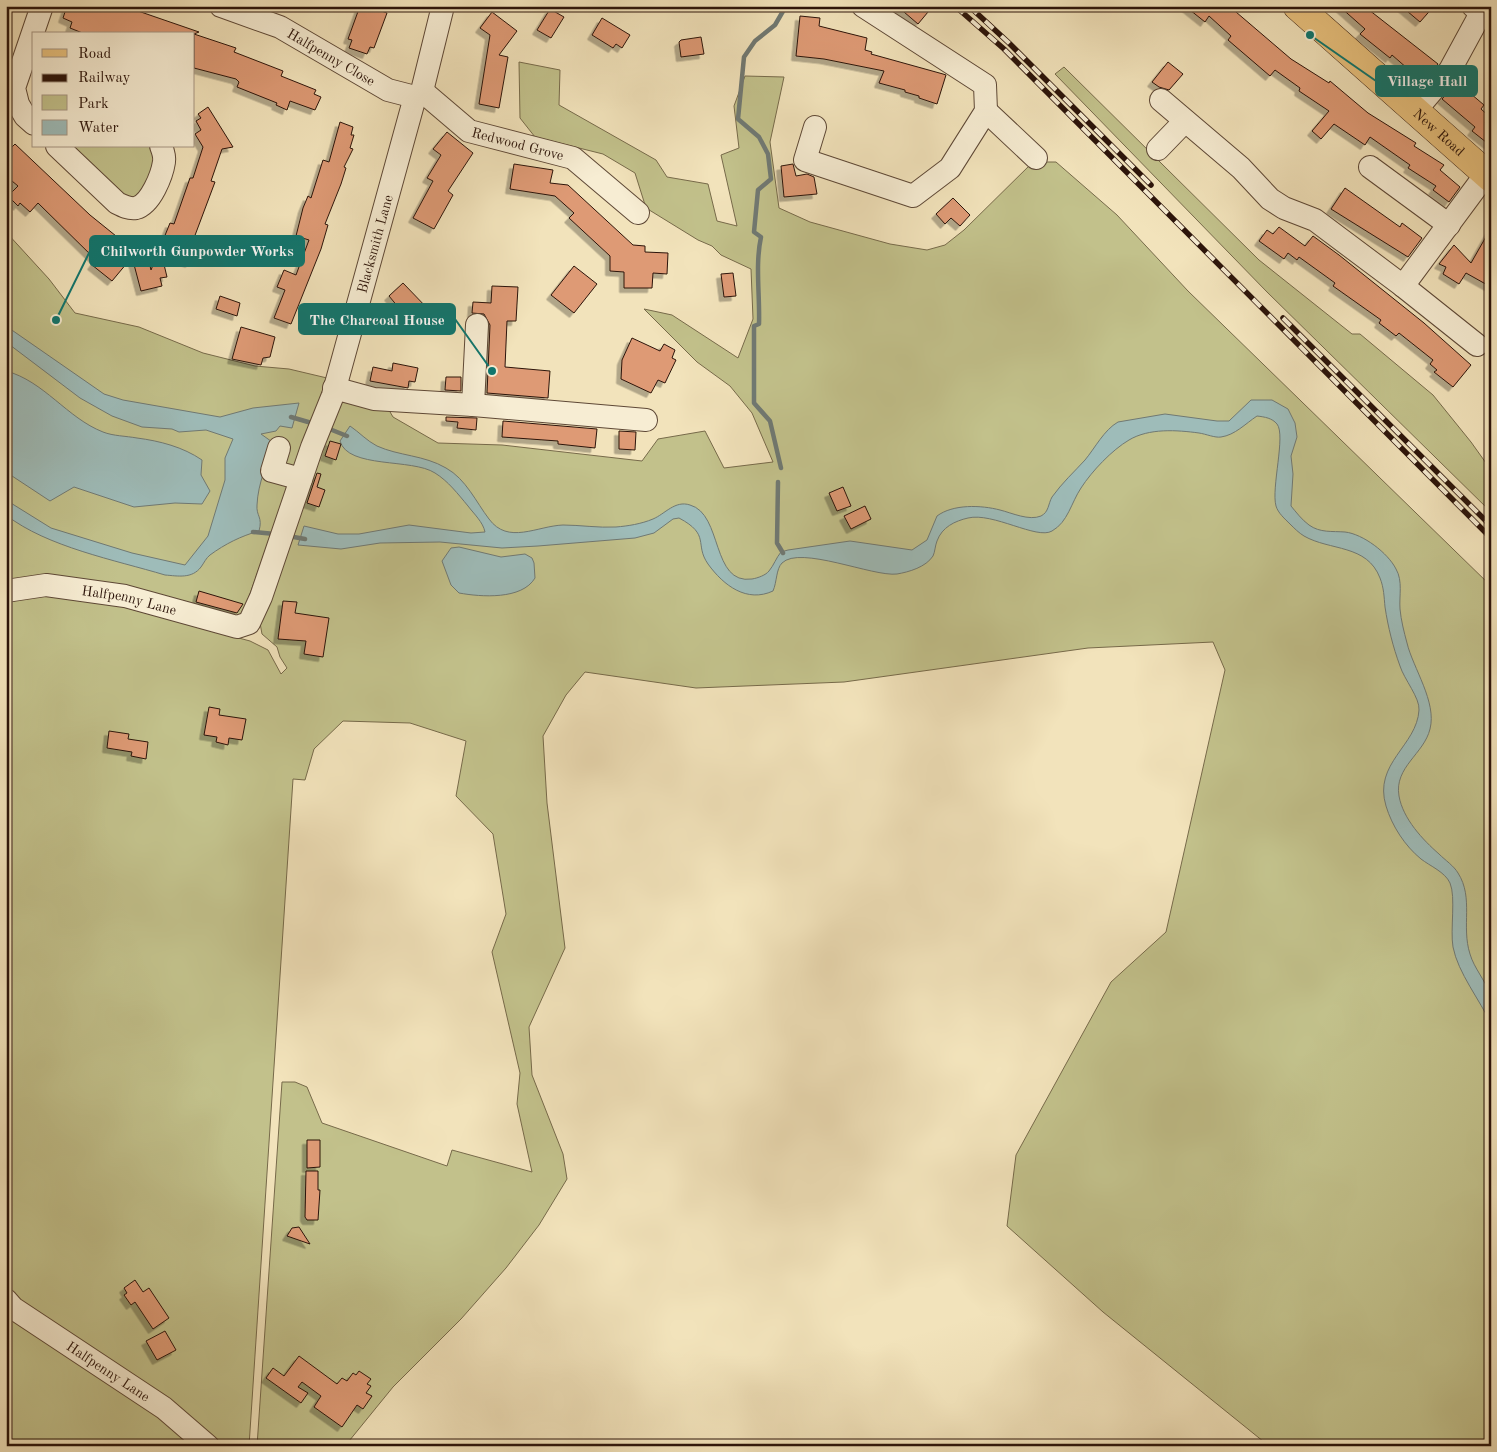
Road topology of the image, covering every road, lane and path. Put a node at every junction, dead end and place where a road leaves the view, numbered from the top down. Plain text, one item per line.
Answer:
1 (42, 6) edge
2 (222, 6) edge
3 (443, 6) edge
4 (864, 6) edge
5 (1297, 6) edge
6 (1477, 10) edge
7 (36, 32) edge
8 (32, 53) edge
9 (24, 91) edge
10 (418, 94) junction
11 (1161, 100) dead end
12 (1416, 110) junction
13 (986, 111) junction
14 (1185, 121) junction
15 (32, 122) edge
16 (815, 127) dead end
17 (59, 148) edge
18 (161, 148) edge
19 (1158, 149) dead end
20 (1036, 158) dead end
21 (1370, 167) dead end
22 (1488, 176) edge
23 (638, 213) dead end
24 (1449, 225) junction
25 (1403, 286) junction
26 (477, 325) dead end
27 (1477, 345) dead end
28 (334, 388) junction
29 (473, 404) junction
30 (646, 420) dead end
31 (279, 448) dead end
32 (301, 479) junction
33 (6, 591) edge
34 (249, 623) joint
35 (6, 1300) edge
36 (208, 1446) edge

1 - 7 street
2 - 10 street, Halfpenny Close
3 - 10 street, Blacksmith Lane
4 - 13 street
5 - 12 main road, New Road
6 - 12 street
8 - 9 street
9 - 15 street
10 - 23 street, Redwood Grove
10 - 28 street, Blacksmith Lane
11 - 14 street
12 - 22 main road, New Road
13 - 16 street
13 - 20 street
14 - 19 street
14 - 25 street
17 - 18 street
21 - 24 street
22 - 24 street
24 - 25 street
25 - 27 street
26 - 29 street
28 - 29 street
28 - 32 street, Blacksmith Lane
29 - 30 street
31 - 32 street
32 - 34 street, Blacksmith Lane
33 - 34 street, Halfpenny Lane
35 - 36 street, Halfpenny Lane

